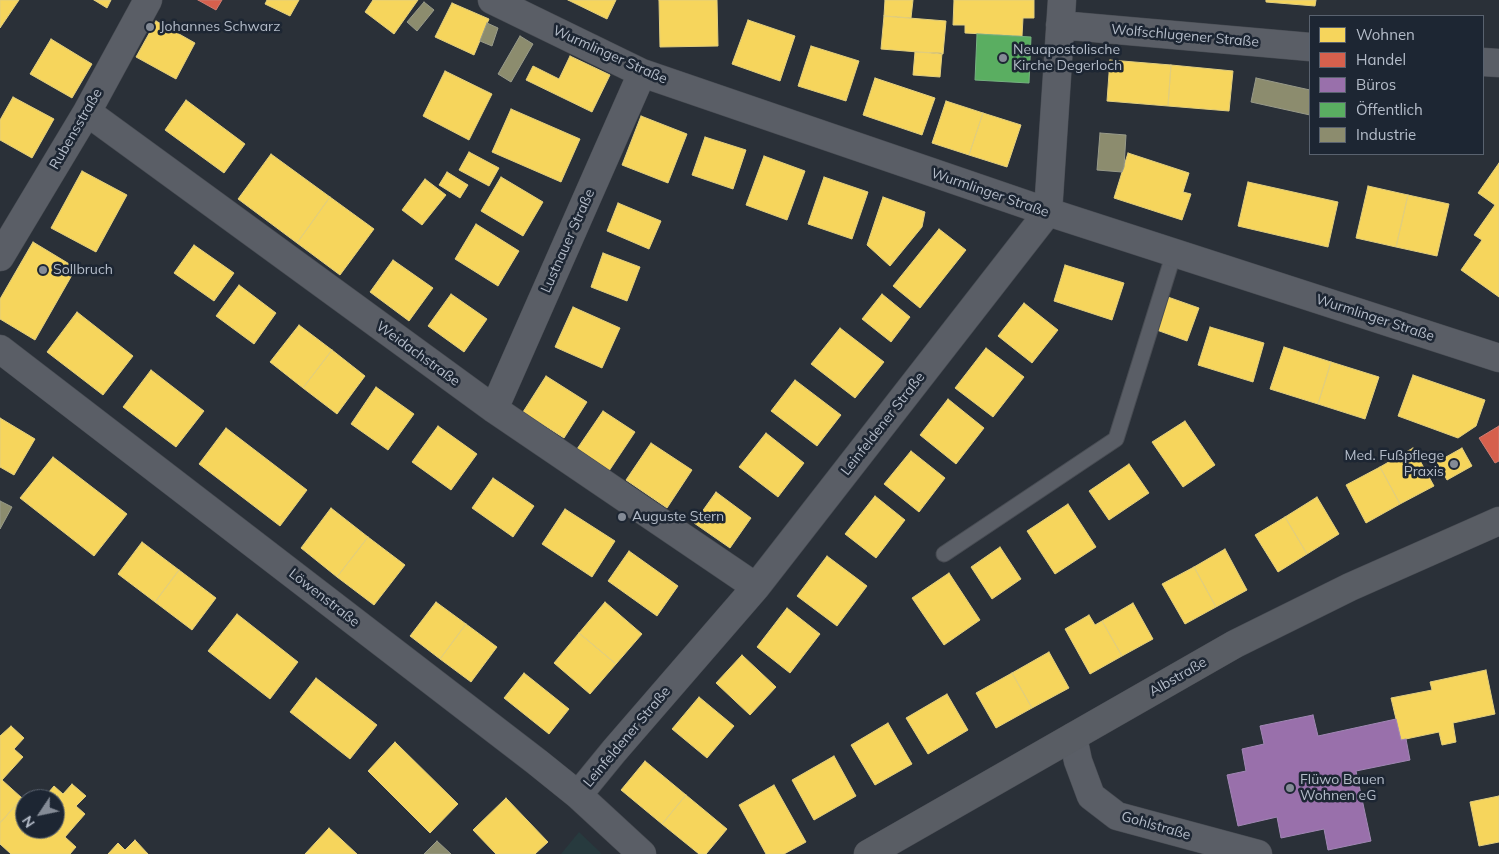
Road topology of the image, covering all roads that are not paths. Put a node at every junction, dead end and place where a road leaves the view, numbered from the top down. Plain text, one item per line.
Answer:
1 (148, 0) edge
2 (492, 0) edge
3 (1061, 12) edge
4 (1309, 47) edge
5 (1484, 62) edge
6 (1499, 63) edge
7 (642, 73) junction
8 (87, 112) junction
9 (1048, 212) junction
10 (1174, 253) junction
11 (0, 257) edge
12 (0, 348) edge
13 (1499, 358) edge
14 (494, 410) junction
15 (1499, 522) edge
16 (944, 554) dead end
17 (756, 587) junction
18 (1073, 737) junction
19 (578, 795) junction
20 (891, 846) edge
21 (642, 854) edge
22 (868, 854) edge
23 (1258, 854) edge

1 - 8 street, Rubensstraße
2 - 7 street, Wurmlinger Straße
3 - 4 street, Wolfschlugener Straße
3 - 9 street
5 - 6 street
7 - 9 street, Wurmlinger Straße
7 - 14 street, Lustnauer Straße
8 - 11 street, Rubensstraße
8 - 14 street, Weidachstraße
9 - 10 street, Wurmlinger Straße
9 - 17 street, Leinfeldener Straße
10 - 13 street, Wurmlinger Straße
10 - 16 lane
12 - 19 street, Löwenstraße
14 - 17 street, Weidachstraße
15 - 18 street, Albstraße
17 - 19 street, Leinfeldener Straße
18 - 20 street, Albstraße
18 - 23 street, Gohlstraße
19 - 21 street, Löwenstraße
20 - 22 street, Albstraße

